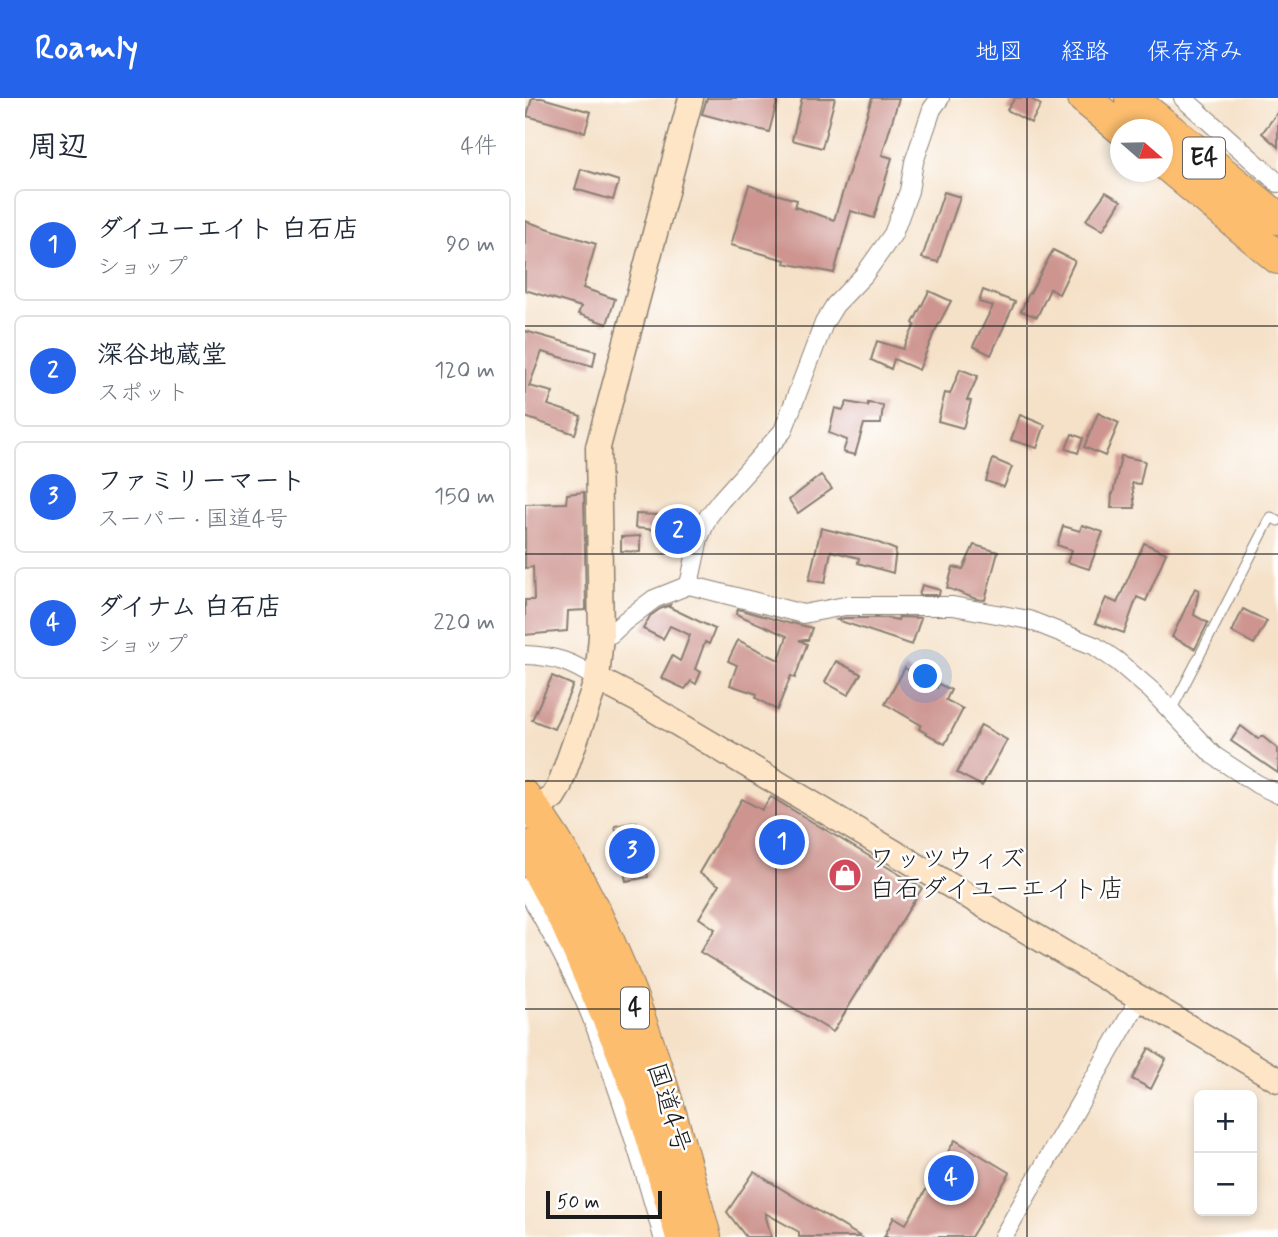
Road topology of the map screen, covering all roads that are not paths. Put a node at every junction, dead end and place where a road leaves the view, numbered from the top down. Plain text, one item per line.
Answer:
1 (691, 98) edge
2 (940, 98) edge
3 (1084, 98) edge
4 (1131, 98) edge
5 (1183, 98) edge
6 (1110, 119) edge
7 (1173, 170) edge
8 (1278, 183) edge
9 (1278, 218) edge
10 (1278, 258) edge
11 (1278, 522) edge
12 (689, 585) junction
13 (601, 636) junction
14 (525, 655) edge
15 (597, 679) junction
16 (1171, 711) junction
17 (1278, 794) edge
18 (529, 809) edge
19 (525, 846) edge
20 (525, 887) edge
21 (1140, 998) junction
22 (1278, 1080) edge
23 (663, 1237) edge
24 (682, 1237) edge
25 (705, 1237) edge
26 (1003, 1237) edge

1 - 13 street
2 - 12 street
3 - 6 highway
4 - 9 highway, E4
5 - 8 street
7 - 10 highway, E4
11 - 16 lane
12 - 13 street
12 - 16 street
13 - 15 street
14 - 15 street
15 - 18 street
15 - 21 street
16 - 17 street
18 - 25 highway, 国道4号 / 4
19 - 24 highway, 国道4号 / 4
20 - 23 street
21 - 22 street
21 - 26 street

